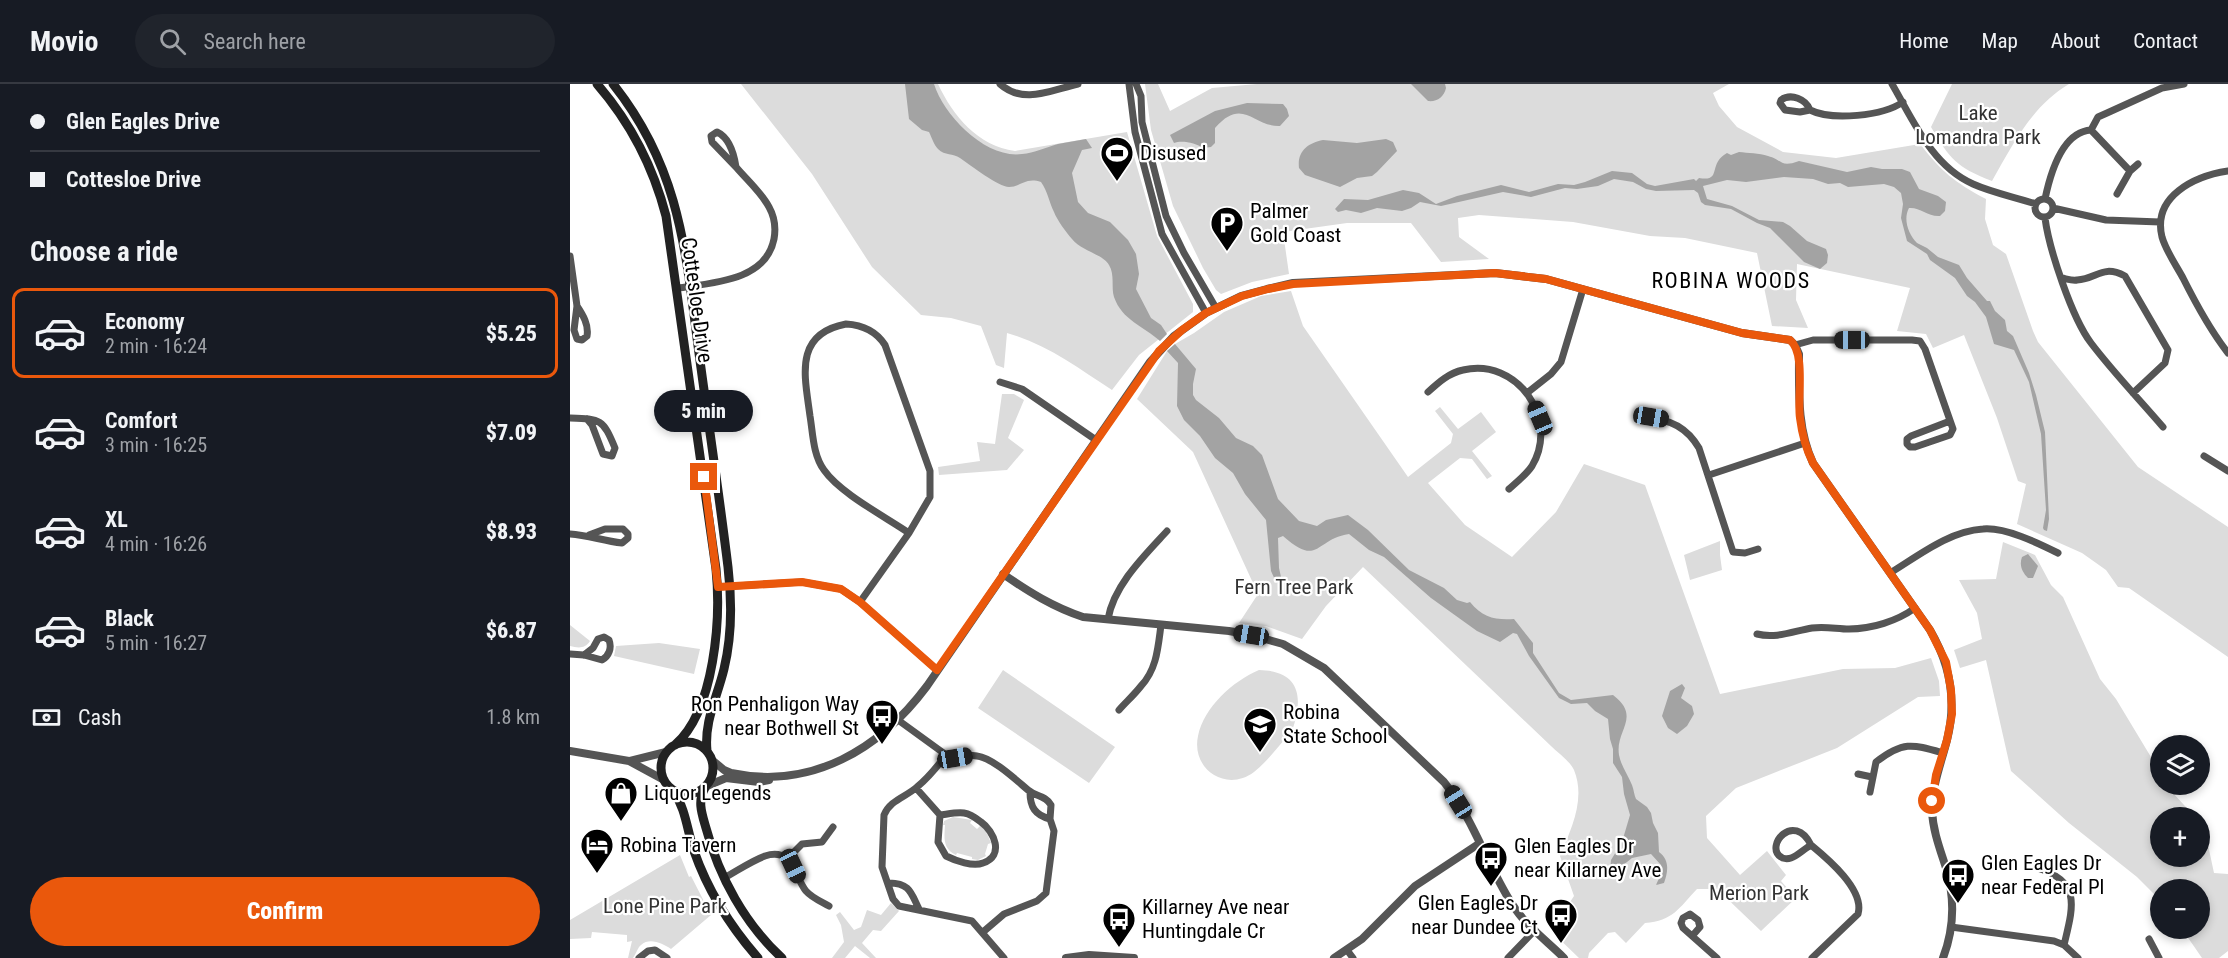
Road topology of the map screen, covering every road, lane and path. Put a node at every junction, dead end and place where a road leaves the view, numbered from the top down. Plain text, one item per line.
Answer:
1 (597, 84) edge
2 (613, 84) edge
3 (1000, 84) edge
4 (1078, 84) edge
5 (1129, 84) edge
6 (1136, 84) edge
7 (1892, 84) edge
8 (2184, 84) edge
9 (1903, 102) junction
10 (1810, 110) dead end
11 (2091, 130) junction
12 (2138, 164) dead end
13 (736, 167) junction
14 (2130, 171) junction
15 (2228, 171) edge
16 (2117, 194) dead end
17 (2045, 199) junction
18 (2036, 204) junction
19 (2053, 208) junction
20 (2045, 218) junction
21 (2160, 222) junction
22 (570, 256) edge
23 (2062, 278) junction
24 (690, 286) junction
25 (678, 288) junction
26 (1583, 289) junction
27 (577, 306) dead end
28 (1216, 308) junction
29 (1206, 313) junction
30 (1795, 345) junction
31 (2228, 353) edge
32 (1000, 382) dead end
33 (1428, 392) dead end
34 (1527, 393) junction
35 (2133, 393) junction
36 (570, 418) edge
37 (587, 418) junction
38 (1637, 419) dead end
39 (1950, 422) junction
40 (2163, 427) dead end
41 (1096, 440) junction
42 (1805, 443) junction
43 (2204, 456) dead end
44 (2228, 471) edge
45 (1709, 475) junction
46 (1509, 489) dead end
47 (1167, 531) dead end
48 (909, 532) junction
49 (570, 534) edge
50 (589, 535) junction
51 (1758, 549) dead end
52 (2058, 553) dead end
53 (1890, 573) junction
54 (1004, 574) junction
55 (730, 586) junction
56 (718, 587) junction
57 (860, 602) junction
58 (1916, 608) junction
59 (1108, 619) junction
60 (1161, 625) junction
61 (1757, 634) dead end
62 (570, 654) edge
63 (584, 654) dead end
64 (937, 670) junction
65 (1119, 710) dead end
66 (898, 720) junction
67 (675, 745) junction
68 (570, 751) edge
69 (666, 752) junction
70 (1943, 753) junction
71 (709, 755) junction
72 (946, 755) junction
73 (629, 761) junction
74 (1858, 774) dead end
75 (776, 777) junction
76 (1872, 777) junction
77 (664, 780) junction
78 (706, 787) junction
79 (916, 788) junction
80 (673, 790) junction
81 (1030, 792) junction
82 (1870, 792) dead end
83 (940, 815) junction
84 (1050, 819) junction
85 (833, 827) dead end
86 (1480, 843) junction
87 (1811, 845) junction
88 (787, 859) junction
89 (2037, 868) dead end
90 (724, 878) junction
91 (889, 883) junction
92 (829, 906) dead end
93 (919, 909) junction
94 (1951, 927) junction
95 (1535, 930) junction
96 (983, 932) junction
97 (1693, 935) dead end
98 (2149, 939) dead end
99 (2064, 945) junction
100 (1350, 954) edge
101 (639, 958) edge
102 (667, 958) edge
103 (758, 958) edge
104 (782, 958) edge
105 (1004, 958) edge
106 (1066, 958) edge
107 (1134, 958) edge
108 (1334, 958) edge
109 (1508, 958) edge
110 (1564, 958) edge
111 (1717, 958) edge
112 (1812, 958) edge
113 (1943, 958) edge
114 (2078, 958) edge
115 (2159, 958) edge

1 - 25 main road, Cottesloe Drive
2 - 24 main road, Cottesloe Drive
3 - 4 street
5 - 29 street
6 - 28 street
7 - 9 street
8 - 11 street
9 - 10 street
9 - 18 street
11 - 14 street
11 - 17 street
12 - 14 street
13 - 13 street
13 - 24 street
14 - 16 street
15 - 21 street
17 - 18 street
17 - 19 street
18 - 20 street
19 - 20 street
19 - 21 street
20 - 23 street
21 - 31 street
22 - 27 street
23 - 35 street
23 - 35 street
24 - 25 street
24 - 55 main road, Cottesloe Drive
25 - 56 main road, Cottesloe Drive
26 - 28 street
26 - 30 street
26 - 34 street
28 - 29 street
29 - 41 street
30 - 39 street
30 - 42 street
32 - 41 street
33 - 34 street
34 - 46 street
35 - 40 street
36 - 37 street
37 - 37 street
38 - 45 street
39 - 39 street
41 - 54 street
42 - 45 street
42 - 53 street
43 - 44 street
45 - 51 street
47 - 59 street
48 - 48 street
48 - 57 street
49 - 50 street
50 - 50 street
52 - 53 street
53 - 58 street
54 - 59 street
54 - 64 street
55 - 56 street
55 - 57 street
55 - 71 main road, Cottesloe Drive
56 - 67 main road, Cottesloe Drive
57 - 64 street
58 - 61 street
58 - 70 street
59 - 60 street
60 - 65 street
60 - 86 street
62 - 63 street
64 - 66 street
66 - 72 street
66 - 75 street
67 - 69 main road
67 - 71 main road
68 - 73 street
69 - 73 street
69 - 77 main road
70 - 76 street
70 - 94 street
71 - 75 street
71 - 78 main road
72 - 79 street
72 - 81 street
73 - 77 street
74 - 76 street
75 - 78 street
76 - 82 street
77 - 80 main road
78 - 80 main road
78 - 90 main road
79 - 83 street
79 - 91 street
80 - 103 main road
81 - 84 street
81 - 84 street
83 - 83 street
84 - 96 street
85 - 88 street
86 - 95 street
86 - 100 street
87 - 87 street
87 - 112 street
88 - 90 street
88 - 92 street
89 - 99 street
90 - 104 main road
91 - 93 street
91 - 93 street
93 - 96 street
94 - 99 street
94 - 113 street
95 - 109 street
95 - 110 street
96 - 105 street
97 - 111 street
98 - 115 street
99 - 114 street
100 - 108 street
101 - 102 street
106 - 107 street

